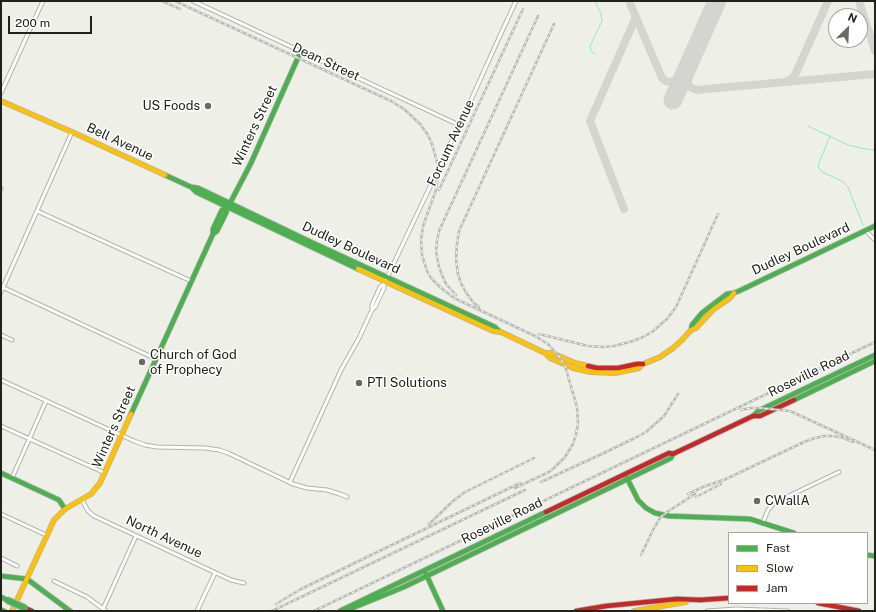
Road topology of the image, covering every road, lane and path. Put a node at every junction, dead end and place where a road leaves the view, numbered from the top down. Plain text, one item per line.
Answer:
1 (43, 1) edge
2 (193, 1) edge
3 (516, 1) edge
4 (301, 51) junction
5 (1, 94) edge
6 (1, 101) edge
7 (459, 125) junction
8 (72, 132) junction
9 (191, 187) joint
10 (228, 206) junction
11 (37, 211) junction
12 (875, 226) edge
13 (866, 231) junction
14 (875, 240) edge
15 (191, 281) junction
16 (385, 281) junction
17 (2, 287) edge
18 (1, 292) edge
19 (1, 335) edge
20 (12, 340) dead end
21 (875, 355) edge
22 (156, 359) junction
23 (875, 360) edge
24 (1, 380) edge
25 (46, 401) junction
26 (753, 416) junction
27 (1, 426) edge
28 (122, 436) junction
29 (30, 439) junction
30 (839, 472) dead end
31 (1, 473) edge
32 (105, 473) junction
33 (626, 477) junction
34 (12, 478) junction
35 (290, 482) junction
36 (347, 497) dead end
37 (82, 500) junction
38 (66, 508) junction
39 (1, 514) edge
40 (763, 522) junction
41 (791, 532) edge
42 (46, 535) junction
43 (136, 536) junction
44 (1, 558) edge
45 (17, 566) dead end
46 (215, 572) junction
47 (425, 574) junction
48 (1, 576) edge
49 (27, 579) junction
50 (54, 581) dead end
51 (244, 583) dead end
52 (728, 598) edge
53 (4, 599) edge
54 (702, 600) junction
55 (623, 604) junction
56 (823, 604) edge
57 (105, 610) edge
58 (12, 611) edge
59 (32, 611) edge
60 (70, 611) edge
61 (197, 611) edge
62 (340, 611) edge
63 (345, 611) edge
64 (443, 611) edge
65 (576, 611) edge
66 (598, 611) edge
67 (634, 611) edge
68 (707, 611) edge
69 (788, 611) edge
70 (860, 611) edge

1 - 5 street
2 - 4 street, Dean Street
3 - 7 street, Forcum Avenue
4 - 7 street, Dean Street
4 - 10 main road, Winters Street
6 - 8 main road, Bell Avenue
7 - 16 street, Forcum Avenue
8 - 9 main road, Bell Avenue
8 - 11 street
9 - 10 main road, Dudley Boulevard
10 - 15 main road, Winters Street
10 - 16 main road, Dudley Boulevard
11 - 15 street
11 - 17 street
12 - 13 main road
13 - 14 street, Dudley Boulevard
13 - 16 main road, Dudley Boulevard
15 - 22 main road, Winters Street
16 - 35 street, Forcum Avenue
17 - 18 street
17 - 22 street
19 - 20 street
21 - 26 main road, Roseville Road
22 - 28 main road, Winters Street
23 - 26 main road, Roseville Road
24 - 25 street
25 - 28 street
25 - 29 street
26 - 33 main road, Roseville Road
27 - 29 street
28 - 32 main road, Winters Street
28 - 35 street
29 - 32 street
29 - 34 street
30 - 40 street
31 - 34 main road
32 - 37 main road, Winters Street
33 - 40 main road
33 - 47 main road, Roseville Road
34 - 38 main road
35 - 36 street
37 - 38 main road, Winters Street
37 - 43 street, North Avenue
38 - 42 main road, Winters Street
39 - 42 street
40 - 41 main road
42 - 49 main road, Winters Street
43 - 46 street, North Avenue
43 - 57 street
44 - 45 street
46 - 51 street, North Avenue
46 - 61 street
47 - 62 main road, Roseville Road
47 - 63 main road, Roseville Road
47 - 64 main road
48 - 49 main road
49 - 58 main road, Winters Street
49 - 60 main road
50 - 57 street
52 - 54 main road
53 - 59 main road, bridge
54 - 55 main road
54 - 67 main road
55 - 65 main road
55 - 66 main road
56 - 70 main road
68 - 69 street

